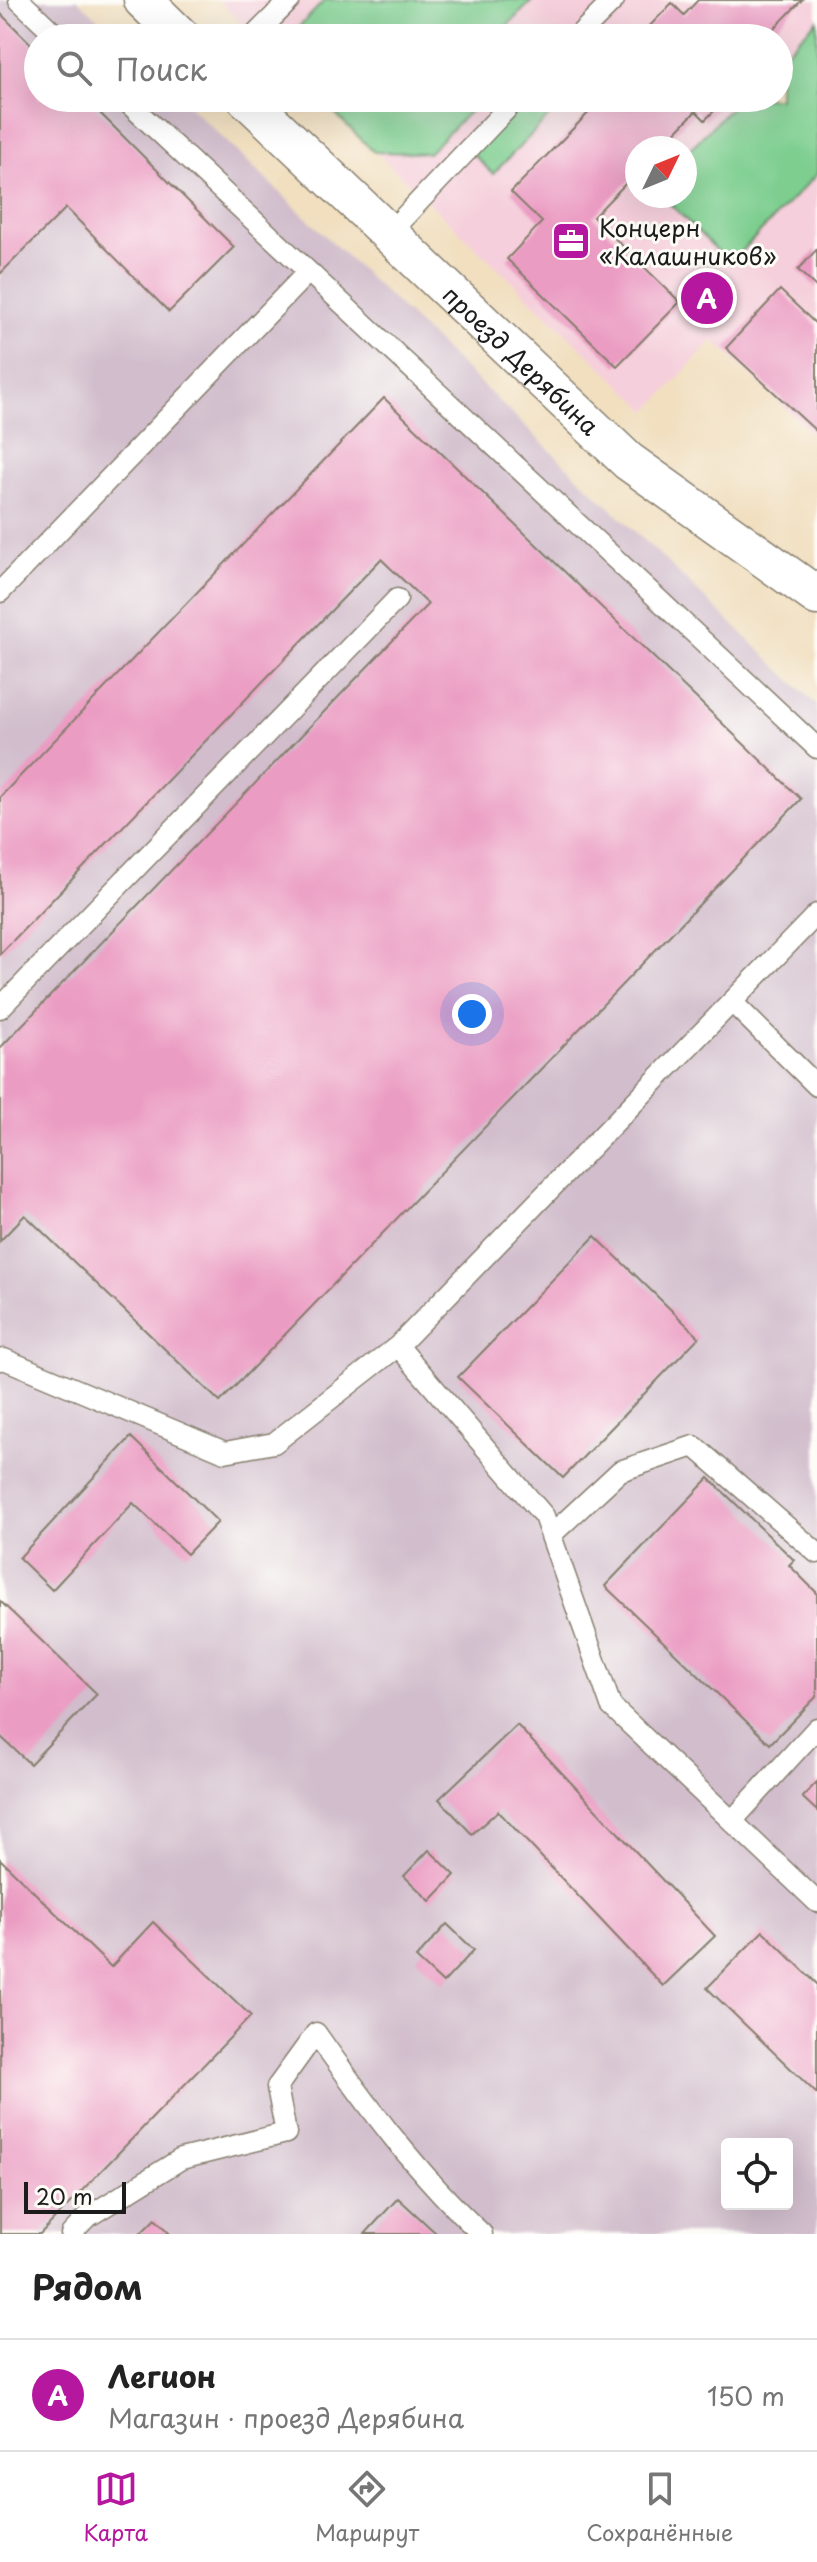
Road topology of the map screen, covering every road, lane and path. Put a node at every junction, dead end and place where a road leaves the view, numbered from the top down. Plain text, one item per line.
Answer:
1 (19, 0) edge
2 (143, 0) edge
3 (290, 0) edge
4 (614, 0) edge
5 (44, 24) edge
6 (168, 24) edge
7 (266, 24) edge
8 (590, 24) edge
9 (138, 112) edge
10 (261, 112) edge
11 (504, 112) edge
12 (389, 233) junction
13 (308, 272) junction
14 (0, 592) edge
15 (817, 596) edge
16 (397, 599) dead end
17 (817, 748) edge
18 (817, 914) edge
19 (732, 1002) junction
20 (0, 1008) edge
21 (817, 1086) edge
22 (398, 1346) junction
23 (0, 1360) edge
24 (551, 1535) junction
25 (817, 1553) edge
26 (817, 1728) edge
27 (732, 1821) junction
28 (817, 1902) edge
29 (71, 2234) edge
30 (482, 2234) edge

1 - 5 lane
2 - 6 street
3 - 7 lane
4 - 8 lane
9 - 13 lane
10 - 12 street, проезд Дерябина
11 - 12 lane
12 - 15 street, проезд Дерябина
13 - 14 lane
13 - 17 lane
16 - 20 lane
18 - 19 lane
19 - 21 lane
19 - 22 lane
22 - 23 lane
22 - 24 lane
24 - 25 lane
24 - 27 lane
26 - 27 lane
27 - 28 lane
29 - 30 lane

